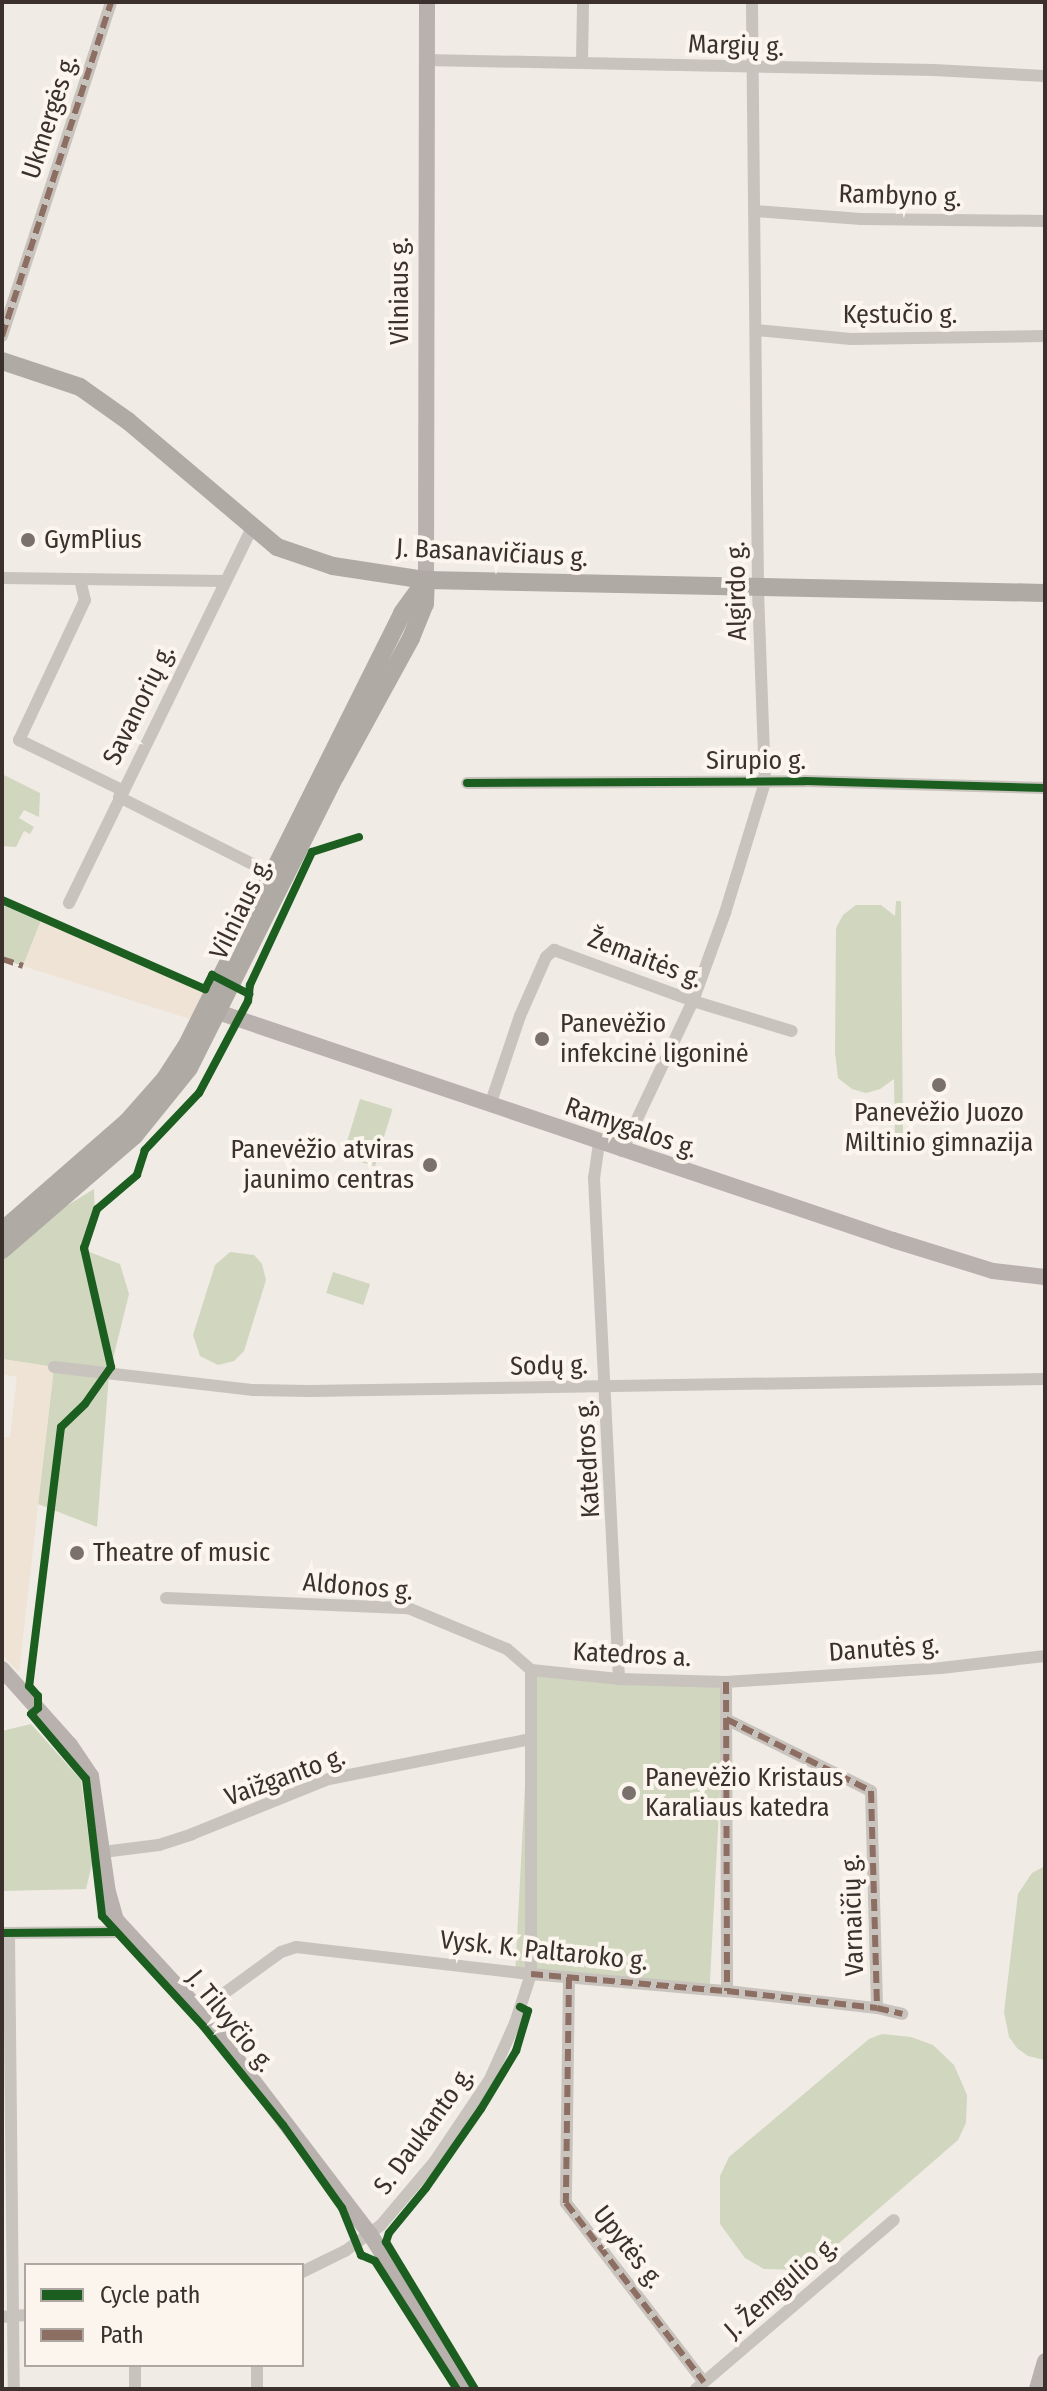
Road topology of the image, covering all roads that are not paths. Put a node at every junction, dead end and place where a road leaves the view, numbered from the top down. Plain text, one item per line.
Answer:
1 (111, 2) edge
2 (427, 2) edge
3 (583, 2) edge
4 (752, 2) edge
5 (426, 60) junction
6 (582, 62) junction
7 (753, 69) junction
8 (1045, 76) edge
9 (754, 211) junction
10 (1045, 221) edge
11 (756, 330) junction
12 (2, 336) edge
13 (1045, 336) edge
14 (2, 361) edge
15 (252, 528) junction
16 (2, 578) edge
17 (80, 579) junction
18 (426, 580) junction
19 (225, 581) junction
20 (758, 589) junction
21 (1045, 593) edge
22 (765, 782) junction
23 (467, 783) dead end
24 (1045, 788) edge
25 (121, 793) junction
26 (252, 864) dead end
27 (69, 903) dead end
28 (693, 1001) junction
29 (212, 1010) junction
30 (792, 1031) dead end
31 (490, 1105) junction
32 (599, 1143) junction
33 (622, 1151) junction
34 (2, 1231) edge
35 (2, 1250) edge
36 (1045, 1277) edge
37 (54, 1367) dead end
38 (1045, 1379) edge
39 (606, 1387) junction
40 (166, 1598) dead end
41 (1045, 1656) edge
42 (2, 1669) edge
43 (531, 1670) junction
44 (619, 1679) junction
45 (726, 1682) junction
46 (726, 1719) junction
47 (531, 1739) junction
48 (103, 1852) junction
49 (125, 1932) junction
50 (5, 1933) edge
51 (531, 1974) junction
52 (569, 1977) junction
53 (727, 1991) junction
54 (877, 2008) junction
55 (200, 2011) junction
56 (902, 2014) dead end
57 (894, 2220) dead end
58 (370, 2234) junction
59 (304, 2271) edge
60 (14, 2316) edge
61 (1045, 2361) edge
62 (135, 2367) edge
63 (257, 2367) edge
64 (700, 2386) edge
65 (14, 2389) edge
66 (135, 2389) edge
67 (257, 2389) edge
68 (467, 2389) edge
69 (1037, 2389) edge

1 - 12 street, Ukmergės g.
2 - 5 main road, Vilniaus g.
3 - 6 street
4 - 7 street, Algirdo g.
5 - 6 street, Margių g.
5 - 18 main road, Vilniaus g.
6 - 7 street, Margių g.
7 - 8 street, Margių g.
7 - 9 street, Algirdo g.
9 - 10 street, Rambyno g.
9 - 11 street, Algirdo g.
11 - 13 street, Kęstučio g.
11 - 20 street, Algirdo g.
14 - 15 highway, J. Basanavičiaus g.
15 - 18 highway, J. Basanavičiaus g.
15 - 19 street, Savanorių g.
16 - 17 street
17 - 19 street
17 - 25 street
18 - 20 highway, J. Basanavičiaus g.
18 - 29 highway, Vilniaus g.
19 - 25 street, Savanorių g.
20 - 21 highway, J. Basanavičiaus g.
20 - 22 street, Algirdo g.
22 - 23 street, Sirupio g.
22 - 24 street, Sirupio g.
22 - 28 street, Algirdo g.
25 - 26 street
25 - 27 street, Savanorių g.
28 - 30 street, Žemaitės g.
28 - 31 street, Žemaitės g.
28 - 33 street, Algirdo g.
29 - 31 main road, Ramygalos g.
29 - 34 highway, Vilniaus g.
29 - 35 highway, Vilniaus g.
31 - 32 main road, Ramygalos g.
32 - 33 main road, Ramygalos g.
32 - 39 street, Katedros g.
33 - 36 main road, Ramygalos g.
37 - 39 street, Sodų g.
38 - 39 street, Sodų g.
39 - 44 street, Katedros g.
40 - 43 street, Aldonos g.
41 - 45 street, Danutės g.
42 - 48 main road, J. Tilvyčio g.
43 - 44 street, Katedros a.
43 - 47 street
44 - 45 street, Katedros a.
45 - 46 street, Katedros a.
46 - 53 street, Katedros a.
46 - 54 street, Varnaičių g.
47 - 48 street, Vaižganto g.
47 - 51 street
48 - 49 main road, J. Tilvyčio g.
49 - 50 street
49 - 55 main road, J. Tilvyčio g.
50 - 60 street
51 - 52 street, Vysk. K. Paltaroko g.
51 - 55 street, Vysk. K. Paltaroko g.
51 - 58 street, S. Daukanto g.
52 - 53 street, Vysk. K. Paltaroko g.
52 - 64 street, Upytės g.
53 - 54 street, Vysk. K. Paltaroko g.
54 - 56 street, Vysk. K. Paltaroko g.
55 - 58 main road, J. Tilvyčio g.
57 - 64 street, J. Žemgulio g.
58 - 59 street, S. Daukanto g.
58 - 68 main road, J. Tilvyčio g.
60 - 65 street
61 - 69 main road
62 - 66 street
63 - 67 street

